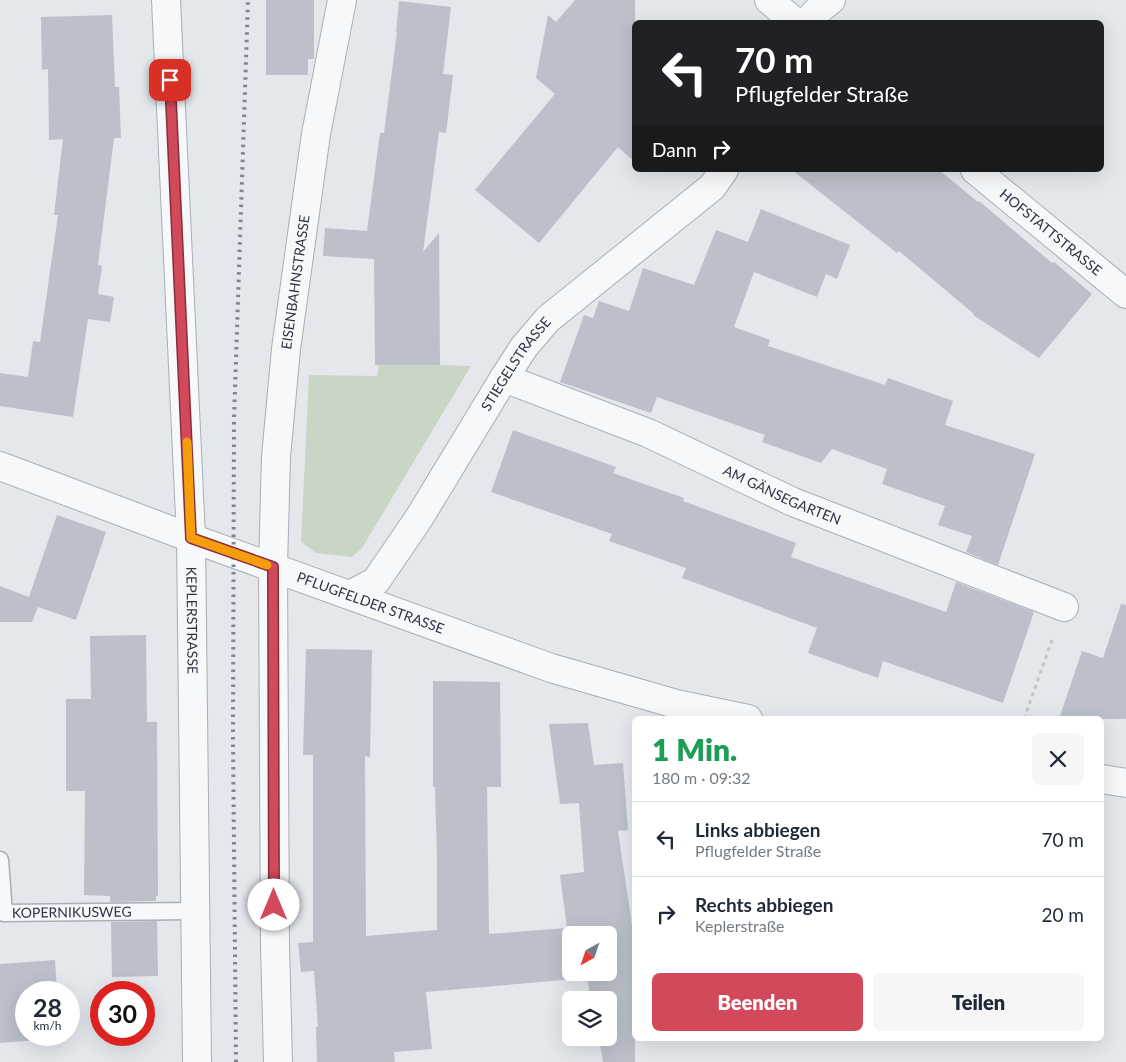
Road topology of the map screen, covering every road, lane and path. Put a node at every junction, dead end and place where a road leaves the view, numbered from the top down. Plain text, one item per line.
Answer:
1 (166, 0) edge
2 (342, 0) edge
3 (769, 0) edge
4 (831, 0) edge
5 (793, 20) edge
6 (809, 20) edge
7 (723, 172) edge
8 (977, 172) edge
9 (1126, 294) edge
10 (504, 378) junction
11 (0, 466) edge
12 (191, 538) junction
13 (273, 567) junction
14 (350, 594) junction
15 (1064, 607) joint
16 (734, 716) edge
17 (1025, 716) edge
18 (1104, 779) edge
19 (1126, 783) edge
20 (0, 860) edge
21 (194, 911) junction
22 (197, 1062) edge
23 (278, 1062) edge

1 - 12 street, KEPLERSTRASSE
2 - 13 street, EISENBAHNSTRASSE
3 - 5 street
4 - 6 street
7 - 10 street, STIEGELSTRASSE
8 - 9 street, HOFSTATTSTRASSE
10 - 14 street, STIEGELSTRASSE
10 - 15 street, AM GÄNSEGARTEN
11 - 12 street, PFLUGFELDER STRASSE
12 - 13 street, PFLUGFELDER STRASSE
12 - 21 street, KEPLERSTRASSE
13 - 14 street, PFLUGFELDER STRASSE
13 - 23 street, EISENBAHNSTRASSE
14 - 16 street, PFLUGFELDER STRASSE
15 - 17 path
18 - 19 street
20 - 21 lane, KOPERNIKUSWEG
21 - 22 street, KEPLERSTRASSE

